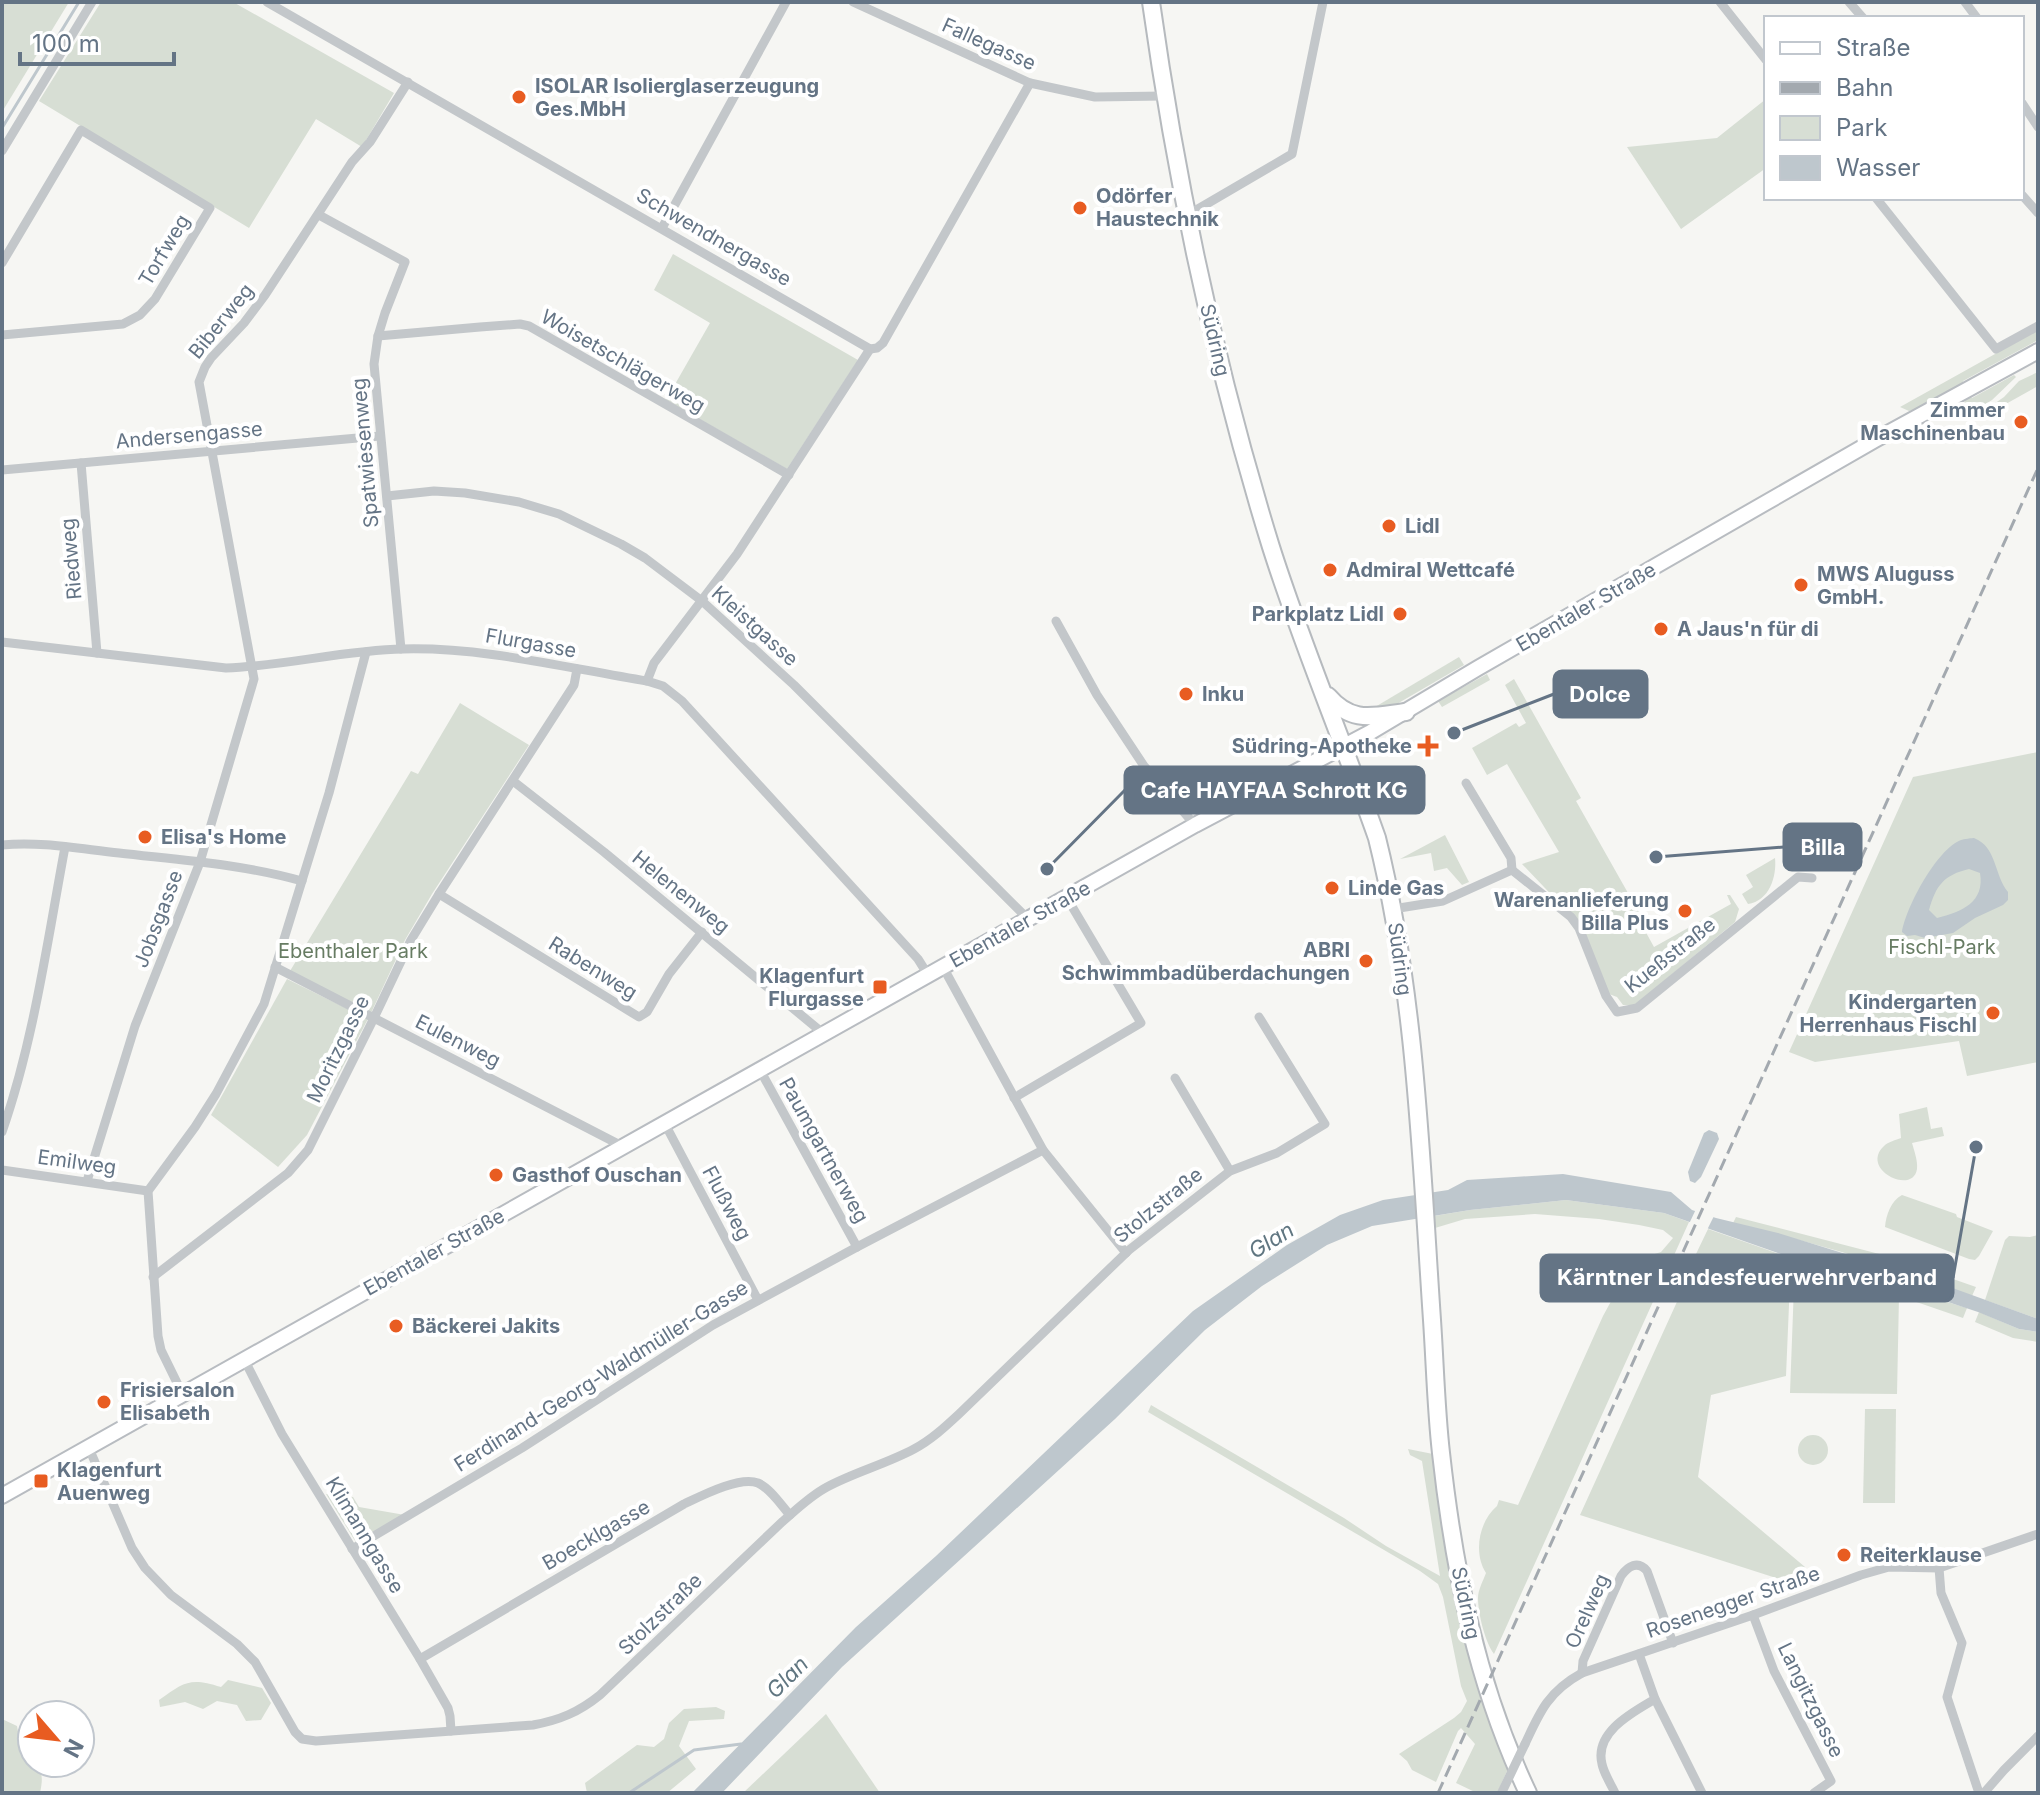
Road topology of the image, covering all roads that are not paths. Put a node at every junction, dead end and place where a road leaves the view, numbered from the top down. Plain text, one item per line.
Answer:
1 (92, 2) edge
2 (267, 2) edge
3 (786, 2) edge
4 (853, 2) edge
5 (1151, 2) edge
6 (1323, 2) edge
7 (1720, 2) edge
8 (1764, 57) edge
9 (408, 82) junction
10 (1030, 83) junction
11 (1164, 96) junction
12 (2024, 106) edge
13 (2038, 127) edge
14 (2, 151) edge
15 (2024, 197) edge
16 (1878, 200) edge
17 (2038, 213) edge
18 (319, 215) junction
19 (1186, 216) junction
20 (662, 228) junction
21 (2, 263) edge
22 (2038, 326) edge
23 (2, 335) edge
24 (378, 336) junction
25 (870, 349) junction
26 (2038, 351) edge
27 (380, 436) junction
28 (212, 450) junction
29 (81, 463) junction
30 (2, 470) edge
31 (789, 475) junction
32 (387, 496) junction
33 (702, 601) junction
34 (1056, 621) dead end
35 (2, 642) edge
36 (401, 649) junction
37 (366, 652) junction
38 (97, 653) junction
39 (252, 667) junction
40 (577, 669) junction
41 (647, 681) junction
42 (1322, 688) junction
43 (1406, 712) junction
44 (1344, 746) junction
45 (513, 781) junction
46 (1466, 783) dead end
47 (1195, 825) junction
48 (2, 845) edge
49 (65, 847) junction
50 (200, 862) junction
51 (1512, 870) junction
52 (1812, 878) dead end
53 (302, 881) junction
54 (439, 894) junction
55 (1067, 898) junction
56 (1393, 909) junction
57 (1028, 919) junction
58 (702, 932) junction
59 (275, 967) junction
60 (943, 967) junction
61 (928, 975) junction
62 (1259, 1017) dead end
63 (374, 1018) junction
64 (824, 1034) junction
65 (760, 1070) junction
66 (1175, 1078) dead end
67 (1014, 1098) junction
68 (665, 1124) junction
69 (2, 1132) edge
70 (624, 1147) junction
71 (1043, 1150) junction
72 (2, 1170) edge
73 (1230, 1171) junction
74 (87, 1181) junction
75 (148, 1191) junction
76 (857, 1247) junction
77 (1126, 1253) junction
78 (153, 1277) junction
79 (758, 1300) junction
80 (244, 1359) junction
81 (182, 1393) junction
82 (88, 1446) junction
83 (2, 1496) edge
84 (790, 1515) junction
85 (2038, 1534) edge
86 (352, 1549) junction
87 (1939, 1568) junction
88 (1753, 1615) junction
89 (1673, 1643) junction
90 (1639, 1654) junction
91 (420, 1659) junction
92 (1582, 1673) junction
93 (1655, 1699) junction
94 (451, 1731) junction
95 (2038, 1736) edge
96 (1502, 1793) edge
97 (1528, 1793) edge
98 (1615, 1793) edge
99 (1702, 1793) edge
100 (1814, 1793) edge
101 (1981, 1793) edge

1 - 14 street
2 - 9 street, Schwendnergasse
3 - 20 street
4 - 10 street, Fallegasse
5 - 11 main road, Südring
6 - 19 street
7 - 8 street
9 - 18 street, Biberweg
9 - 20 street, Schwendnergasse
10 - 11 street, Fallegasse
10 - 25 street
11 - 19 main road, Südring
12 - 13 street
15 - 17 street
16 - 22 street
18 - 24 street, Spatwiesenweg
18 - 28 street, Biberweg
19 - 42 main road, Südring
20 - 25 street, Schwendnergasse
21 - 23 street, Torfweg
24 - 27 street, Spatwiesenweg
24 - 31 street, Woisetschlägerweg
25 - 31 street
26 - 43 main road, Ebentaler Straße
27 - 28 street, Andersengasse
27 - 32 street, Spatwiesenweg
28 - 29 street, Andersengasse
28 - 39 street, Biberweg
29 - 30 street, Andersengasse
29 - 38 street, Riedweg
31 - 33 street
32 - 33 street, Kleistgasse
32 - 36 street, Spatwiesenweg
33 - 41 street
33 - 57 street, Kleistgasse
34 - 47 street
35 - 38 street, Flurgasse
36 - 37 street, Flurgasse
36 - 40 street, Flurgasse
37 - 39 street, Flurgasse
37 - 53 street
38 - 39 street, Flurgasse
39 - 50 street, Jobsgasse
40 - 41 street, Flurgasse
40 - 45 street, Moritzgasse
41 - 61 street, Flurgasse
42 - 43 main road
42 - 44 main road, Südring
43 - 44 main road, Ebentaler Straße
44 - 47 main road, Ebentaler Straße
44 - 56 main road, Südring
45 - 54 street, Moritzgasse
45 - 58 street, Helenenweg
46 - 51 street, Kueßstraße
47 - 55 main road, Ebentaler Straße
48 - 49 street
49 - 50 street
49 - 69 street
50 - 53 street
50 - 74 street, Jobsgasse
51 - 52 street, Kueßstraße
51 - 56 street
53 - 59 street
54 - 58 street, Rabenweg
54 - 63 street, Moritzgasse
55 - 57 main road, Ebentaler Straße
55 - 67 street
56 - 97 main road, Südring
57 - 60 main road, Ebentaler Straße
58 - 64 street, Helenenweg
59 - 63 street, Eulenweg
59 - 75 street
60 - 61 main road, Ebentaler Straße
60 - 67 street
61 - 64 main road, Ebentaler Straße
62 - 73 street, Stolzstraße
63 - 70 street, Eulenweg
63 - 78 street, Moritzgasse
64 - 65 main road, Ebentaler Straße
65 - 68 main road, Ebentaler Straße
65 - 76 street, Paumgartnerweg
66 - 73 street
67 - 71 street
68 - 70 main road, Ebentaler Straße
68 - 79 street, Flußweg
70 - 80 main road, Ebentaler Straße
71 - 76 street, Ferdinand-Georg-Waldmüller-Gasse
71 - 77 street
72 - 74 street, Emilweg
73 - 77 street, Stolzstraße
74 - 75 street, Emilweg
75 - 78 street
76 - 79 street, Ferdinand-Georg-Waldmüller-Gasse
77 - 84 street, Stolzstraße
78 - 81 street
79 - 86 street, Ferdinand-Georg-Waldmüller-Gasse
80 - 81 main road, Ebentaler Straße
80 - 86 street, Klimanngasse
81 - 82 main road, Ebentaler Straße
82 - 83 main road, Ebentaler Straße
82 - 94 street, Stolzstraße
84 - 91 street, Boecklgasse
84 - 94 street, Stolzstraße
85 - 87 street, Rosenegger Straße
86 - 91 street, Klimanngasse
87 - 88 street, Rosenegger Straße
87 - 101 street
88 - 89 street, Rosenegger Straße
88 - 100 street, Langitzgasse
89 - 90 street, Rosenegger Straße
89 - 92 street, Orelweg
90 - 92 street, Rosenegger Straße
90 - 93 street
91 - 94 street, Klimanngasse
92 - 96 street, Rosenegger Straße, bridge
93 - 98 street
93 - 99 street
95 - 101 street

